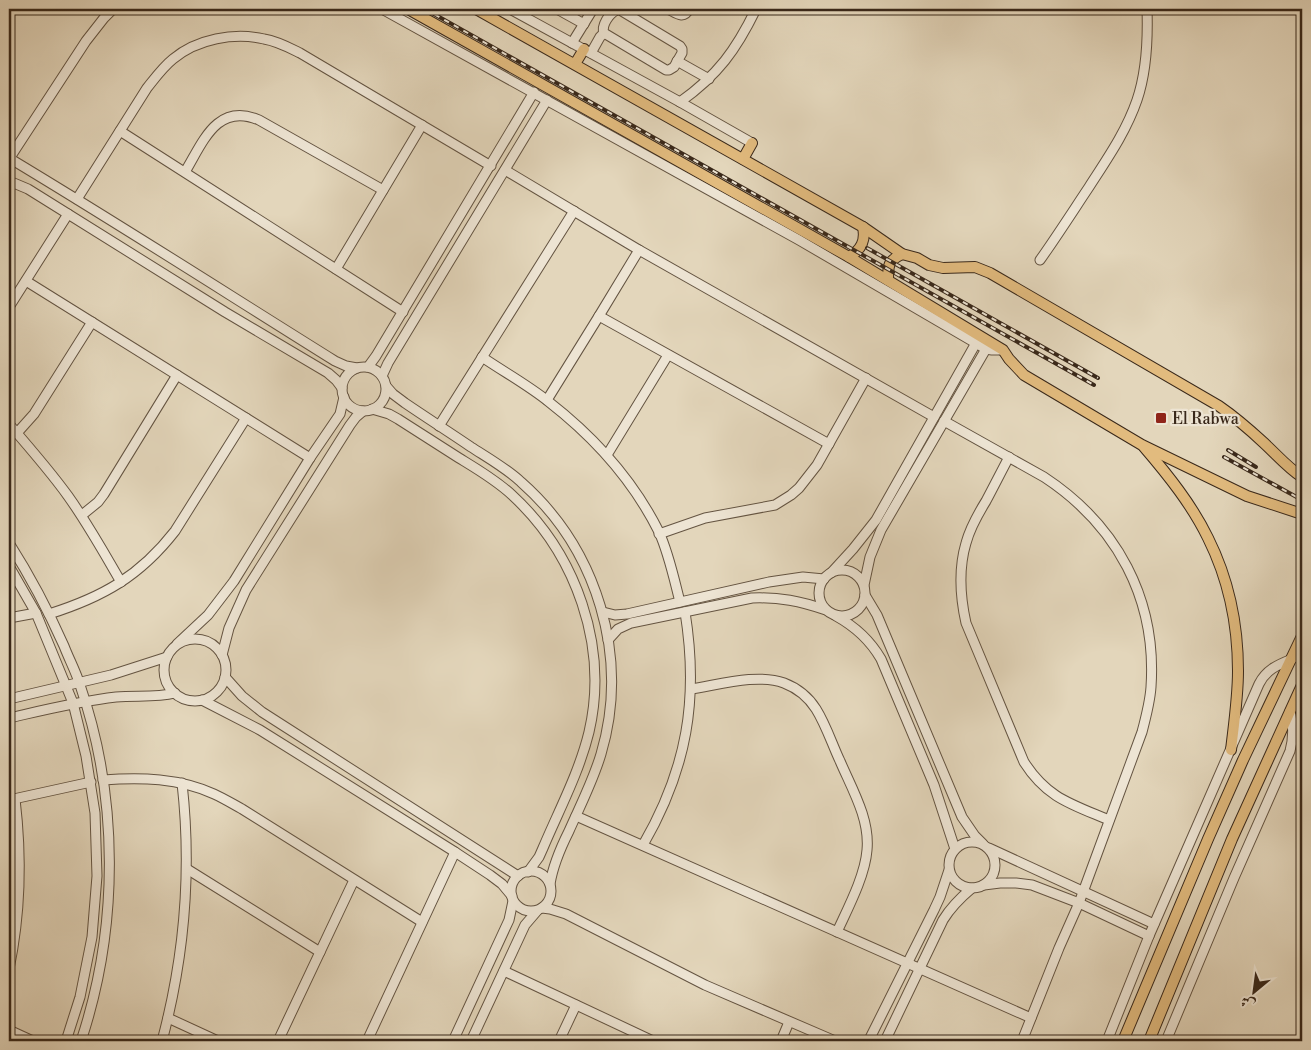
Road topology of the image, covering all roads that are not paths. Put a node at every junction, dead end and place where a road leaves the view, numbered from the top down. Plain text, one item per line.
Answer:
1 (113, 9) edge
2 (382, 9) edge
3 (408, 9) edge
4 (476, 9) edge
5 (510, 9) edge
6 (557, 9) edge
7 (593, 9) edge
8 (668, 9) edge
9 (689, 9) edge
10 (756, 9) edge
11 (1148, 9) edge
12 (584, 24) junction
13 (604, 34) junction
14 (572, 42) junction
15 (587, 51) junction
16 (677, 61) junction
17 (575, 64) junction
18 (709, 79) junction
19 (534, 92) junction
20 (547, 100) junction
21 (680, 102) junction
22 (422, 124) junction
23 (512, 129) junction
24 (120, 131) junction
25 (526, 136) junction
26 (752, 143) joint
27 (9, 158) edge
28 (743, 159) junction
29 (491, 166) junction
30 (505, 170) junction
31 (185, 172) junction
32 (9, 181) edge
33 (55, 185) junction
34 (383, 190) junction
35 (77, 199) junction
36 (45, 200) junction
37 (574, 211) junction
38 (68, 214) junction
39 (863, 227) junction
40 (639, 250) junction
41 (902, 254) junction
42 (849, 257) junction
43 (1040, 260) dead end
44 (336, 269) junction
45 (888, 280) junction
46 (26, 281) junction
47 (9, 307) edge
48 (403, 312) junction
49 (600, 316) junction
50 (92, 322) junction
51 (976, 343) junction
52 (986, 349) junction
53 (1003, 350) junction
54 (668, 355) junction
55 (482, 357) junction
56 (368, 367) junction
57 (357, 368) junction
58 (177, 375) junction
59 (382, 376) junction
60 (866, 378) junction
61 (386, 386) junction
62 (343, 393) junction
63 (548, 400) junction
64 (368, 410) junction
65 (934, 417) junction
66 (246, 418) junction
67 (944, 421) junction
68 (9, 424) edge
69 (439, 426) junction
70 (17, 433) junction
71 (829, 444) junction
72 (1142, 444) junction
73 (607, 455) junction
74 (1009, 457) junction
75 (310, 458) junction
76 (1302, 477) edge
77 (1298, 513) edge
78 (82, 516) junction
79 (1302, 522) edge
80 (265, 531) junction
81 (659, 534) junction
82 (278, 539) junction
83 (9, 543) edge
84 (9, 566) edge
85 (827, 576) junction
86 (121, 582) junction
87 (864, 585) junction
88 (865, 595) junction
89 (680, 602) junction
90 (826, 610) junction
91 (602, 612) junction
92 (685, 612) junction
93 (36, 613) junction
94 (49, 614) junction
95 (836, 616) junction
96 (9, 618) edge
97 (1302, 636) edge
98 (608, 640) junction
99 (178, 644) junction
100 (222, 655) junction
101 (167, 657) junction
102 (1292, 659) junction
103 (225, 677) junction
104 (80, 683) junction
105 (1302, 684) edge
106 (65, 686) junction
107 (691, 689) junction
108 (175, 693) junction
109 (9, 699) edge
110 (202, 700) junction
111 (85, 702) junction
112 (73, 703) junction
113 (1290, 710) junction
114 (9, 718) edge
115 (1231, 750) junction
116 (103, 780) junction
117 (91, 782) junction
118 (182, 783) junction
119 (12, 800) edge
120 (576, 816) junction
121 (1109, 820) junction
122 (642, 845) junction
123 (986, 846) junction
124 (955, 849) junction
125 (455, 852) junction
126 (187, 869) junction
127 (949, 870) junction
128 (528, 872) junction
129 (518, 876) junction
130 (354, 880) junction
131 (550, 884) junction
132 (984, 885) junction
133 (972, 888) junction
134 (1083, 891) junction
135 (513, 898) junction
136 (1079, 903) junction
137 (539, 909) junction
138 (422, 922) junction
139 (1154, 924) junction
140 (838, 932) junction
141 (1149, 936) junction
142 (11, 944) edge
143 (320, 952) junction
144 (908, 964) junction
145 (919, 968) junction
146 (9, 969) edge
147 (504, 971) junction
148 (576, 1005) junction
149 (168, 1018) junction
150 (1031, 1018) junction
151 (789, 1022) junction
152 (9, 1030) edge
153 (869, 1040) edge
154 (33, 1041) edge
155 (66, 1041) edge
156 (81, 1041) edge
157 (162, 1041) edge
158 (218, 1041) edge
159 (278, 1041) edge
160 (368, 1041) edge
161 (454, 1041) edge
162 (471, 1041) edge
163 (559, 1041) edge
164 (653, 1041) edge
165 (781, 1041) edge
166 (835, 1041) edge
167 (885, 1041) edge
168 (1022, 1041) edge
169 (1107, 1041) edge
170 (1123, 1041) edge
171 (1148, 1041) edge
172 (1166, 1041) edge

1 - 27 street
2 - 19 street
3 - 42 main road
4 - 17 main road
5 - 14 street
6 - 12 street
7 - 12 street
8 - 9 street
10 - 18 street
11 - 43 street
12 - 14 street
13 - 15 street
13 - 16 street
13 - 16 street
14 - 15 street
15 - 17 main road
15 - 21 street
16 - 18 street
17 - 28 main road
18 - 21 street
19 - 20 street
19 - 23 street
20 - 25 street
20 - 51 street
21 - 26 street
22 - 24 street
22 - 29 street
22 - 34 street
23 - 25 street
23 - 29 street
24 - 31 street
24 - 35 street
25 - 30 street
26 - 28 main road
27 - 33 street
28 - 39 main road
29 - 48 street
30 - 37 street
30 - 59 street
31 - 34 street
31 - 44 street
32 - 36 street
33 - 35 street
33 - 36 street
34 - 44 street
35 - 57 street
36 - 38 street
37 - 40 street
37 - 55 street
38 - 46 street
38 - 62 street
39 - 41 main road
39 - 42 main road
40 - 49 street
40 - 60 street
41 - 45 main road
41 - 76 main road
42 - 45 main road
44 - 48 street
45 - 53 main road
46 - 47 street
46 - 50 street
48 - 56 street
49 - 54 street
49 - 63 street
50 - 58 street
50 - 70 street
51 - 52 street
51 - 65 street
52 - 53 street
52 - 67 street
53 - 72 main road
54 - 71 street
54 - 73 street
55 - 63 street
55 - 69 street
56 - 57 street
56 - 59 street
57 - 62 street
58 - 66 street
58 - 78 street
59 - 61 street
60 - 65 street
60 - 71 street
61 - 64 street
61 - 69 street
62 - 64 street
62 - 75 street
63 - 73 street
64 - 82 street
64 - 128 street
65 - 85 street
66 - 75 street
66 - 86 street
67 - 74 street
67 - 87 street
68 - 70 street
69 - 91 street
70 - 78 street
71 - 81 street
72 - 77 main road
72 - 115 main road
73 - 81 street
74 - 121 street
74 - 121 street
75 - 80 street
77 - 79 main road
78 - 86 street
80 - 82 street
80 - 99 street
81 - 89 street
82 - 100 street
83 - 94 street
84 - 93 street
85 - 87 street
85 - 89 street
85 - 90 street
86 - 94 street
87 - 88 street
88 - 95 street
88 - 123 street
89 - 91 street
90 - 92 street
90 - 95 street
91 - 98 street
92 - 98 street
92 - 107 street
93 - 96 street
93 - 106 street
94 - 104 street
95 - 124 street
97 - 102 main road
98 - 120 street
99 - 100 street
99 - 101 street
100 - 103 street
101 - 104 street
101 - 108 street
102 - 115 street
102 - 170 main road
103 - 110 street
103 - 129 street
104 - 106 street
104 - 111 street
105 - 113 main road
106 - 109 street
106 - 112 street
107 - 122 street
107 - 140 street
108 - 110 street
108 - 111 street
110 - 125 street
111 - 112 street
111 - 116 street
112 - 114 street
112 - 117 street
113 - 171 main road
113 - 172 street
115 - 139 street
116 - 118 street
116 - 156 street
117 - 119 street
117 - 155 street
118 - 126 street
118 - 130 street
119 - 142 street
120 - 122 street
120 - 131 street
121 - 134 street
122 - 140 street
123 - 124 street
123 - 132 street
123 - 134 street
124 - 127 street
125 - 135 street
125 - 138 street
126 - 143 street
126 - 149 street
127 - 133 street
127 - 144 street
128 - 129 street
128 - 131 street
129 - 135 street
130 - 138 street
130 - 143 street
131 - 137 street
132 - 133 street
132 - 136 street
133 - 145 street
134 - 136 street
134 - 139 street
135 - 137 street
135 - 161 street
136 - 141 street
136 - 150 street
137 - 147 street
137 - 151 street
138 - 160 street
139 - 141 street
140 - 144 street
141 - 169 street
142 - 146 street
143 - 159 street
144 - 145 street
144 - 153 street
145 - 150 street
145 - 167 street
147 - 148 street
147 - 162 street
148 - 163 street
148 - 164 street
149 - 157 street
149 - 158 street
150 - 168 street
151 - 165 street
151 - 166 street
152 - 154 street

